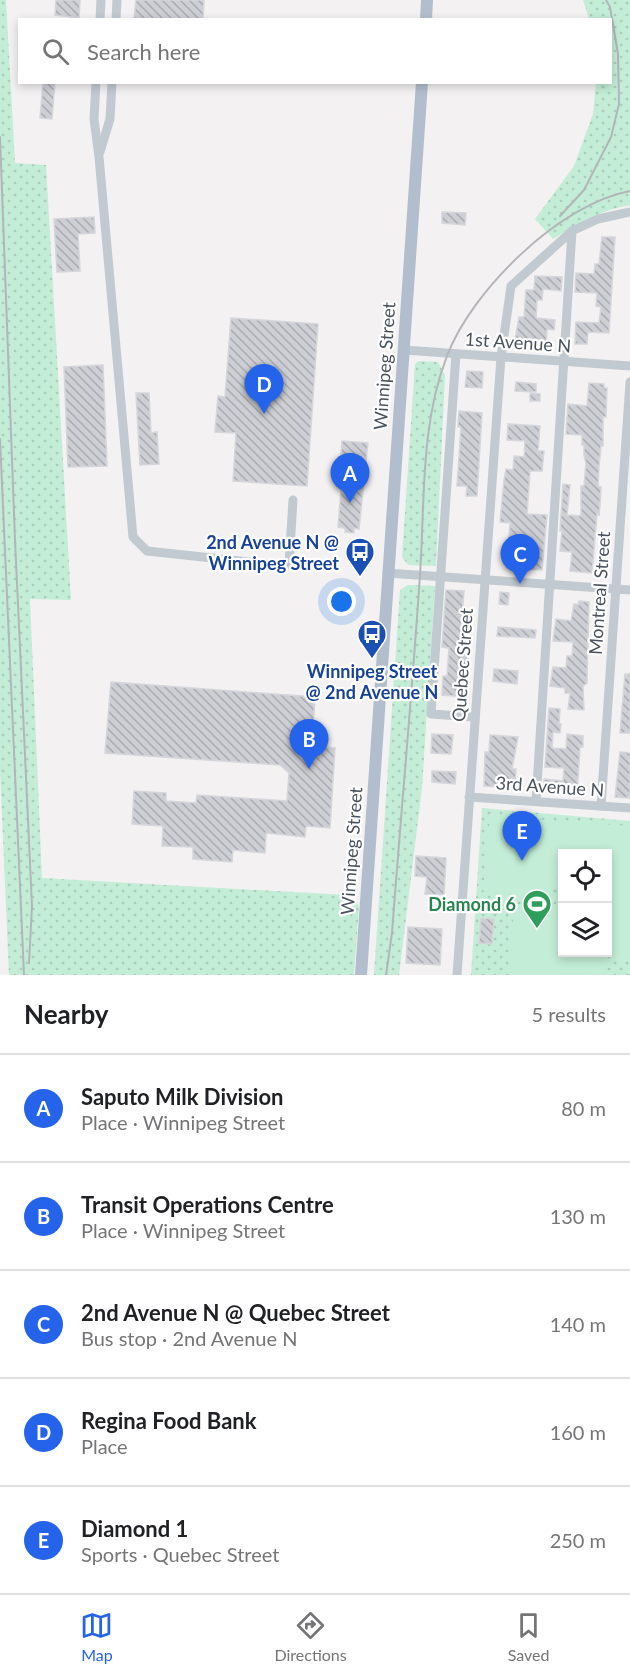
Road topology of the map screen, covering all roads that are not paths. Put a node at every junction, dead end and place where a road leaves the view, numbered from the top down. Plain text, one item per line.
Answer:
1 (101, 0) edge
2 (117, 0) edge
3 (427, 0) edge
4 (100, 18) edge
5 (116, 18) edge
6 (426, 18) edge
7 (96, 84) edge
8 (112, 84) edge
9 (422, 84) edge
10 (99, 157) junction
11 (630, 212) edge
12 (572, 231) junction
13 (404, 350) junction
14 (456, 354) junction
15 (501, 357) junction
16 (565, 362) junction
17 (630, 366) edge
18 (630, 382) edge
19 (293, 500) dead end
20 (268, 564) dead end
21 (289, 565) dead end
22 (387, 573) junction
23 (441, 576) junction
24 (484, 579) junction
25 (549, 584) junction
26 (616, 589) junction
27 (630, 590) edge
28 (474, 717) junction
29 (469, 797) junction
30 (536, 801) junction
31 (601, 806) junction
32 (630, 808) edge
33 (361, 975) edge
34 (457, 975) edge

1 - 4 street
2 - 5 street
3 - 6 main road
7 - 10 street
8 - 10 street
9 - 13 main road, Winnipeg Street
10 - 20 street
11 - 12 street, Quebec Street
12 - 15 street, Quebec Street
12 - 16 street
13 - 14 street, 1st Avenue N
13 - 22 main road, Winnipeg Street
14 - 15 street, 1st Avenue N
14 - 23 street
15 - 16 street, 1st Avenue N
15 - 24 street, Quebec Street
16 - 17 street, 1st Avenue N
16 - 25 street
18 - 26 street, Montreal Street
19 - 21 street
22 - 23 street
22 - 33 main road, Winnipeg Street
23 - 24 street
23 - 28 street
24 - 25 street
24 - 28 street, Quebec Street
25 - 26 street
25 - 30 street
26 - 27 street
26 - 31 street, Montreal Street
28 - 29 street, Quebec Street
29 - 30 street, 3rd Avenue N
29 - 34 street, Quebec Street
30 - 31 street, 3rd Avenue N
31 - 32 street, 3rd Avenue N

